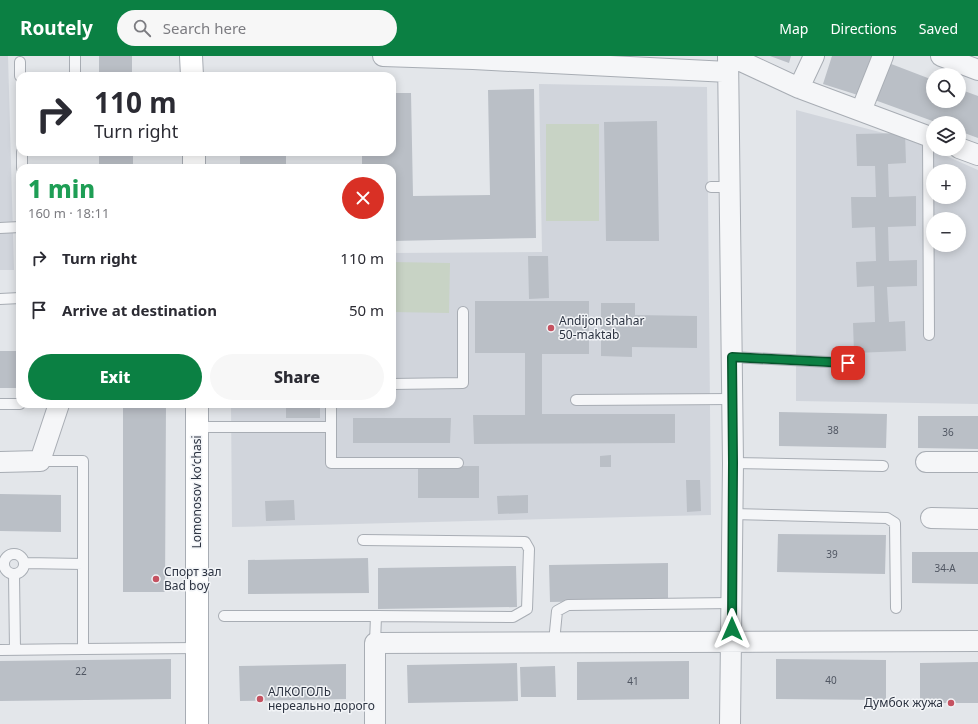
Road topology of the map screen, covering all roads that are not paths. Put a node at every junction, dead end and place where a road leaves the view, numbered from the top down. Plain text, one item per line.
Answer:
1 (75, 56) edge
2 (191, 56) edge
3 (383, 56) edge
4 (814, 56) edge
5 (883, 56) edge
6 (473, 57) edge
7 (949, 57) edge
8 (729, 61) edge
9 (20, 62) dead end
10 (978, 70) edge
11 (20, 72) edge
12 (75, 72) edge
13 (192, 72) edge
14 (799, 88) junction
15 (861, 111) junction
16 (926, 135) edge
17 (966, 151) edge
18 (978, 155) edge
19 (931, 156) edge
20 (16, 227) edge
21 (0, 228) edge
22 (16, 298) edge
23 (0, 299) edge
24 (463, 312) dead end
25 (930, 335) dead end
26 (732, 357) junction
27 (848, 363) dead end
28 (396, 384) edge
29 (576, 400) dead end
30 (732, 400) junction
31 (0, 404) edge
32 (16, 404) edge
33 (58, 408) edge
34 (198, 408) edge
35 (331, 408) edge
36 (330, 426) junction
37 (198, 427) junction
38 (40, 461) junction
39 (0, 462) edge
40 (926, 462) dead end
41 (978, 462) edge
42 (458, 463) dead end
43 (733, 463) junction
44 (883, 466) dead end
45 (732, 514) junction
46 (931, 518) dead end
47 (978, 519) edge
48 (363, 540) dead end
49 (2, 563) edge
50 (25, 563) junction
51 (83, 564) junction
52 (14, 574) junction
53 (732, 603) junction
54 (896, 608) dead end
55 (224, 616) dead end
56 (376, 616) junction
57 (978, 641) edge
58 (554, 642) junction
59 (732, 642) junction
60 (375, 643) junction
61 (197, 648) junction
62 (83, 649) junction
63 (0, 650) edge
64 (15, 650) junction
65 (197, 724) edge
66 (375, 724) edge
67 (730, 724) edge

1 - 12 lane
2 - 13 street
3 - 6 street
4 - 14 street
5 - 15 street
6 - 8 street
7 - 10 street
8 - 14 street
8 - 26 street
9 - 11 lane
14 - 15 street
15 - 16 street
17 - 18 street
19 - 25 lane
20 - 21 lane
22 - 23 lane
24 - 28 lane
26 - 27 lane
26 - 30 street
29 - 30 lane
30 - 43 street
31 - 32 lane
33 - 38 street
34 - 37 street, Lomonosov koʻchasi
35 - 36 lane
36 - 37 lane
36 - 42 lane
37 - 61 street, Lomonosov koʻchasi
38 - 39 street
38 - 51 lane
40 - 41 street
43 - 44 lane
43 - 45 street
45 - 53 street
45 - 54 lane
46 - 47 street
48 - 56 lane
49 - 50 lane
49 - 52 lane
50 - 51 lane
50 - 52 lane
51 - 62 lane
52 - 64 lane
53 - 58 lane
53 - 59 street
55 - 56 lane
56 - 60 lane
57 - 59 street
58 - 59 street
58 - 60 street
59 - 67 street
60 - 66 street
61 - 62 lane
61 - 65 street, Lomonosov koʻchasi
62 - 64 lane
63 - 64 lane

